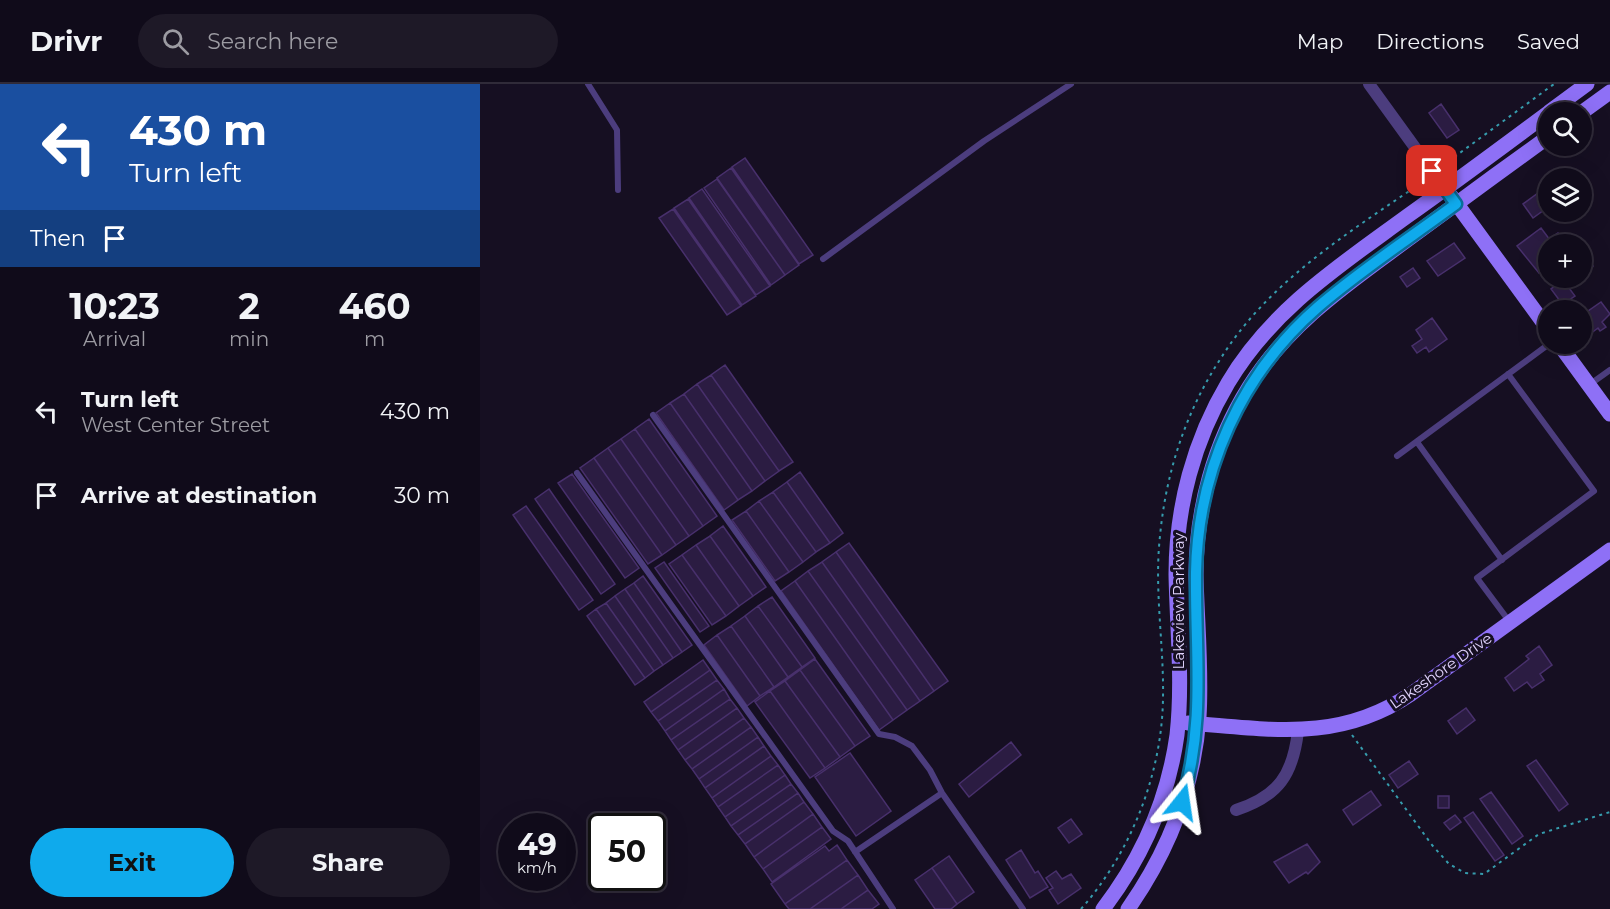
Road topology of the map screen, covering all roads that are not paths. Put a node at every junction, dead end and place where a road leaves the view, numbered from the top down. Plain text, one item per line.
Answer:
1 (588, 84) edge
2 (1071, 84) edge
3 (1369, 84) edge
4 (1587, 84) edge
5 (1610, 92) edge
6 (1563, 102) edge
7 (1592, 105) edge
8 (1538, 120) edge
9 (1538, 144) edge
10 (1445, 189) junction
11 (618, 190) dead end
12 (1456, 204) junction
13 (823, 259) dead end
14 (1538, 315) edge
15 (1538, 352) edge
16 (1566, 354) edge
17 (1610, 370) edge
18 (1508, 374) junction
19 (1589, 385) junction
20 (1610, 414) edge
21 (652, 415) dead end
22 (1417, 442) junction
23 (1397, 456) dead end
24 (577, 473) dead end
25 (1610, 550) edge
26 (1502, 560) junction
27 (1510, 623) junction
28 (1178, 722) junction
29 (1198, 724) junction
30 (1298, 731) junction
31 (942, 794) junction
32 (1236, 810) dead end
33 (855, 852) junction
34 (893, 909) edge
35 (1023, 909) edge
36 (1103, 909) edge
37 (1128, 909) edge

1 - 11 lane
2 - 13 lane
3 - 10 street
4 - 6 main road, Lakeview Parkway
5 - 7 main road
8 - 10 main road, Lakeview Parkway
9 - 12 main road, Lakeview Parkway
10 - 12 main road
10 - 28 main road, Lakeview Parkway
12 - 14 main road
12 - 29 main road, Lakeview Parkway
15 - 18 lane
16 - 19 main road
17 - 19 lane
18 - 22 lane
18 - 26 lane
19 - 20 main road
21 - 31 lane
22 - 23 lane
22 - 26 lane
24 - 33 lane
25 - 27 main road, Lakeshore Drive
26 - 27 lane
27 - 30 main road, Lakeshore Drive
28 - 29 main road, Lakeshore Drive
28 - 36 main road, Lakeview Parkway
29 - 30 main road, Lakeshore Drive
29 - 37 main road, Lakeview Parkway
30 - 32 street
31 - 33 lane
31 - 35 lane
33 - 34 lane

